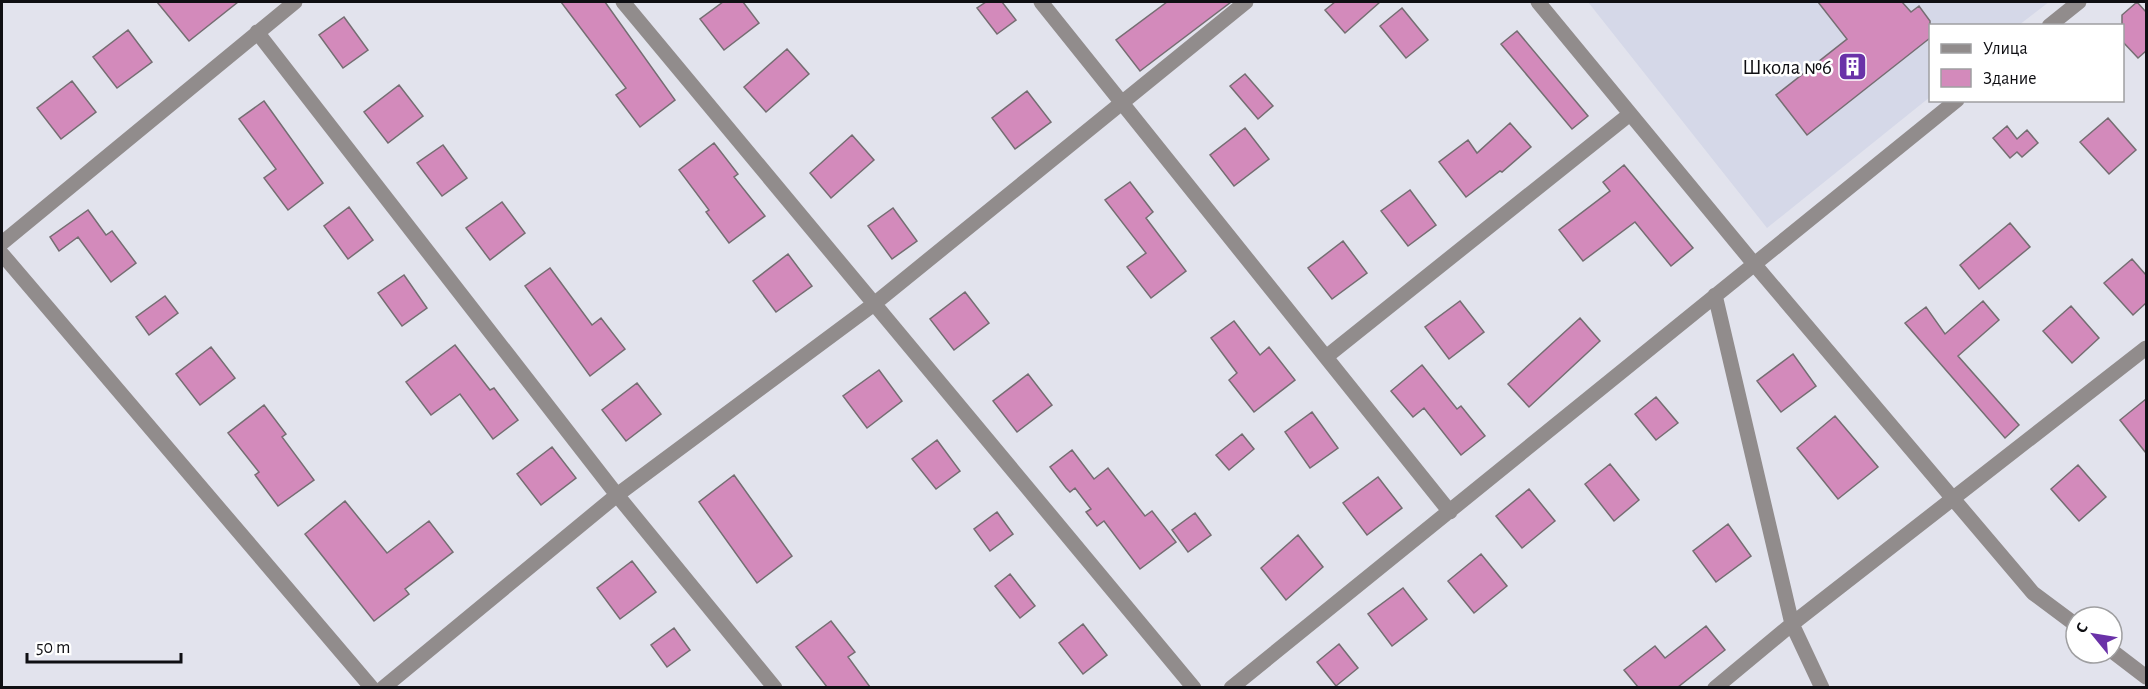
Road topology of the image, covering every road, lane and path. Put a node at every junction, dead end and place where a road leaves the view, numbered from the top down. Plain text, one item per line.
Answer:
1 (295, 2) edge
2 (623, 2) edge
3 (1041, 2) edge
4 (1246, 2) edge
5 (1538, 2) edge
6 (2079, 2) edge
7 (2052, 24) edge
8 (257, 32) junction
9 (1955, 102) edge
10 (1121, 103) junction
11 (1630, 114) junction
12 (2, 243) edge
13 (2, 254) edge
14 (1755, 265) junction
15 (1715, 295) junction
16 (874, 304) junction
17 (2146, 348) edge
18 (1326, 357) junction
19 (616, 495) junction
20 (1954, 499) junction
21 (1450, 512) junction
22 (2064, 616) edge
23 (1792, 624) junction
24 (2124, 660) edge
25 (2146, 677) edge
26 (372, 687) edge
27 (383, 687) edge
28 (775, 687) edge
29 (1194, 687) edge
30 (1231, 687) edge
31 (1715, 687) edge
32 (1822, 687) edge

1 - 8 street
2 - 16 street
3 - 10 street
4 - 10 street
5 - 11 street
6 - 7 street
8 - 12 street
8 - 19 street
9 - 14 street
10 - 16 street
10 - 18 street
11 - 14 street
11 - 18 street
13 - 26 street
14 - 15 street
14 - 20 street
15 - 21 street
15 - 23 street
16 - 19 street
16 - 29 street
17 - 20 street
18 - 21 street
19 - 27 street
19 - 28 street
20 - 22 street
20 - 23 street
21 - 30 street
23 - 31 street
23 - 32 street
24 - 25 street

